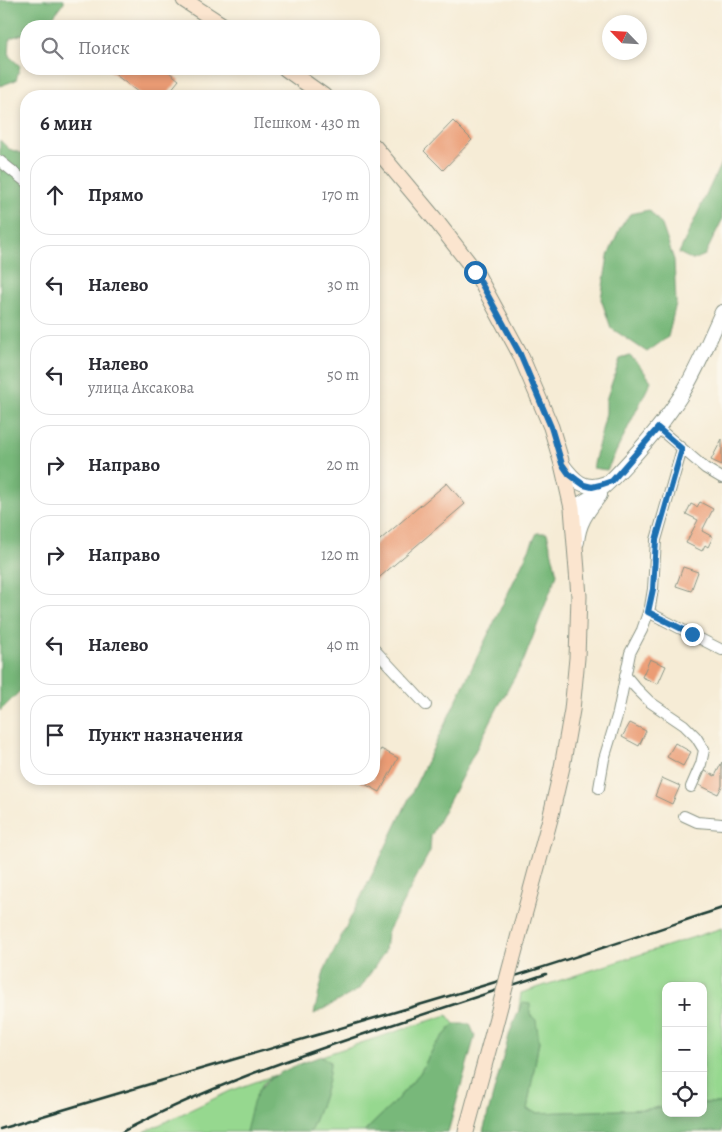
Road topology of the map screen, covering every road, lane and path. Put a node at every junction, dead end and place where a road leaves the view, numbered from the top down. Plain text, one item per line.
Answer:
1 (184, 0) edge
2 (215, 20) edge
3 (294, 75) edge
4 (316, 90) edge
5 (380, 153) edge
6 (0, 161) edge
7 (20, 177) edge
8 (722, 312) edge
9 (658, 428) junction
10 (682, 449) junction
11 (562, 464) junction
12 (722, 478) edge
13 (612, 481) junction
14 (572, 508) junction
15 (576, 552) junction
16 (648, 612) junction
17 (722, 650) edge
18 (380, 655) edge
19 (625, 676) junction
20 (426, 705) dead end
21 (691, 787) dead end
22 (599, 788) dead end
23 (684, 816) dead end
24 (722, 824) edge
25 (466, 1132) edge

1 - 2 main road
3 - 4 main road
5 - 11 main road
6 - 7 street
8 - 9 street
9 - 10 street
9 - 13 street
10 - 12 street
10 - 16 street
11 - 13 street
11 - 14 main road
13 - 14 street
13 - 15 street
14 - 15 main road
15 - 25 main road, bridge
16 - 17 street
16 - 19 street
18 - 20 street
19 - 21 street
19 - 22 street
23 - 24 street

